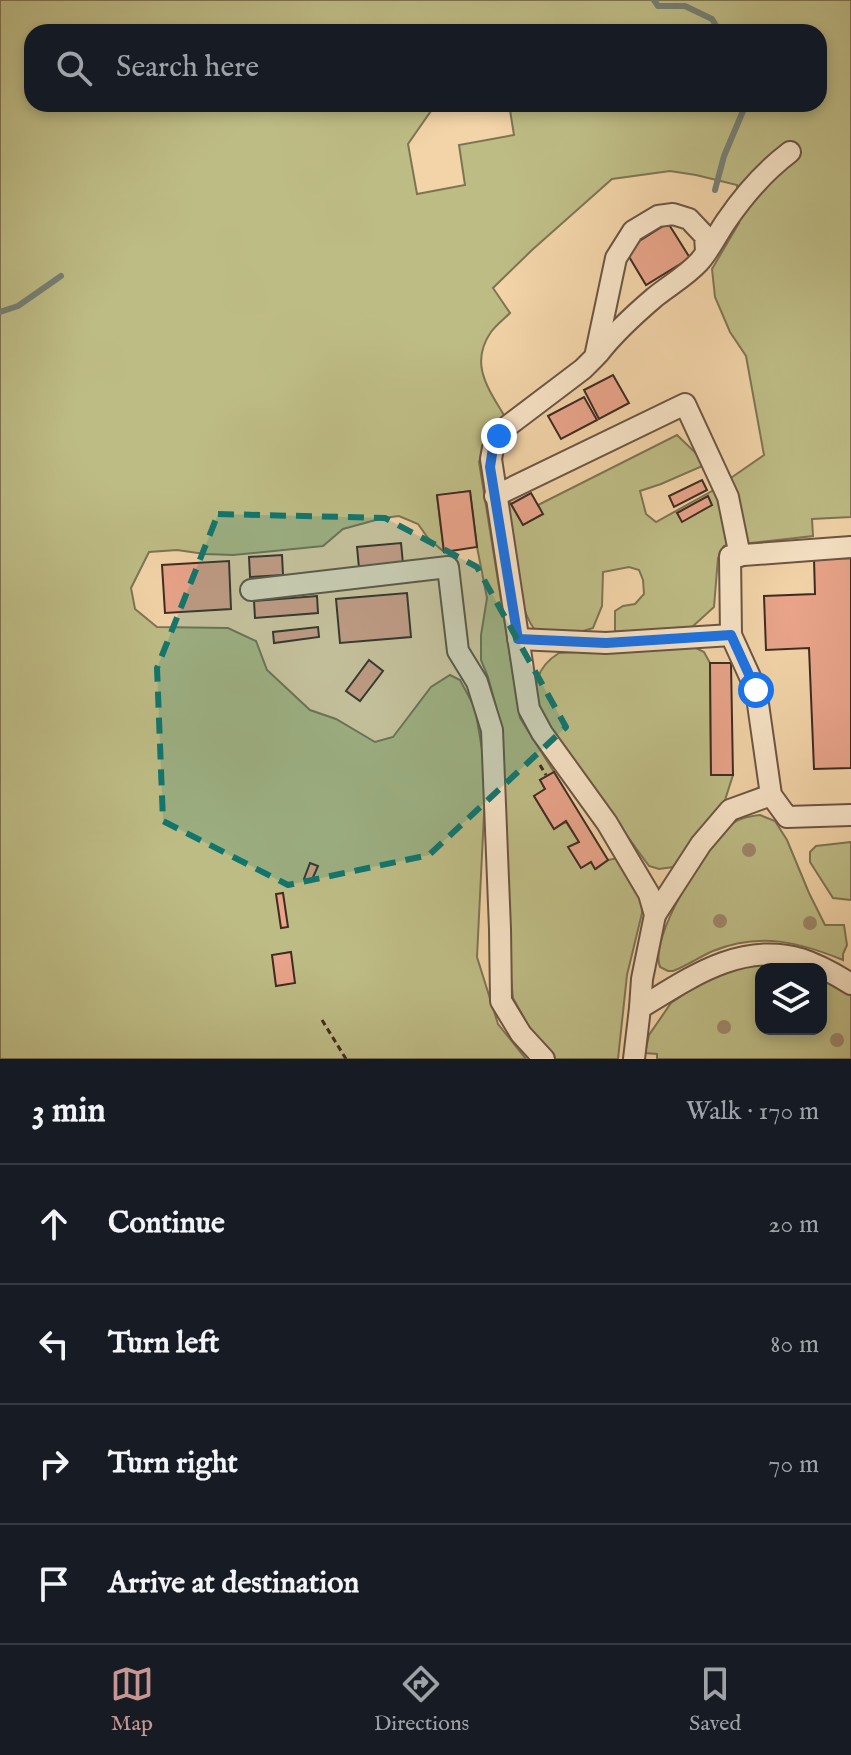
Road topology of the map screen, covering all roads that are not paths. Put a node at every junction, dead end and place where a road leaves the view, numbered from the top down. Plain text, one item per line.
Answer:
1 (790, 152) dead end
2 (706, 251) junction
3 (595, 357) junction
4 (495, 496) junction
5 (851, 547) edge
6 (740, 556) junction
7 (251, 590) dead end
8 (731, 635) junction
9 (518, 639) junction
10 (771, 795) junction
11 (851, 815) edge
12 (655, 915) junction
13 (851, 984) edge
14 (640, 1008) junction
15 (634, 1056) edge
16 (544, 1059) edge

1 - 2 street
2 - 3 street
2 - 3 street
3 - 4 street
4 - 6 street
4 - 9 street
5 - 6 street
6 - 8 street
7 - 16 street
8 - 9 street
8 - 10 street
9 - 12 street
10 - 11 street
10 - 12 street
12 - 14 street
13 - 14 street
14 - 15 street

